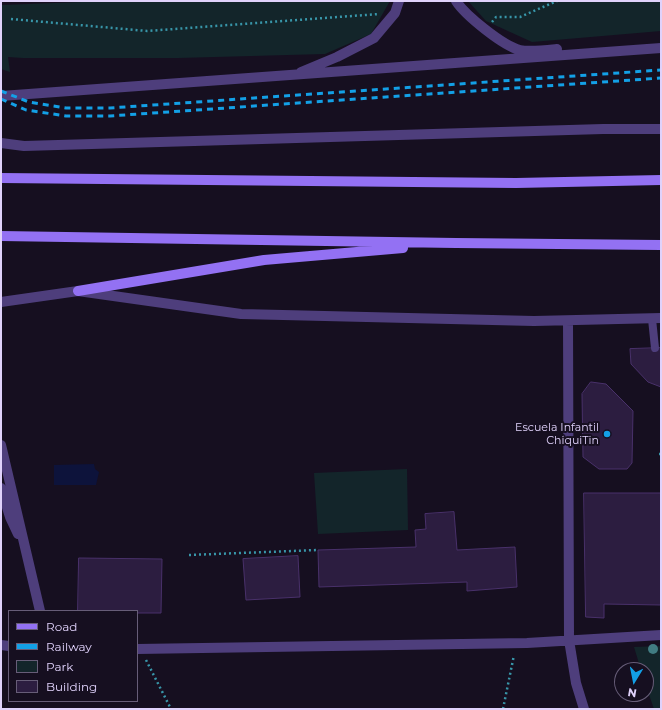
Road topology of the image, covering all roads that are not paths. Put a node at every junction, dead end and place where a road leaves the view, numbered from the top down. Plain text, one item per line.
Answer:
1 (399, 1) edge
2 (456, 1) edge
3 (661, 47) edge
4 (294, 76) junction
5 (1, 96) edge
6 (661, 129) edge
7 (1, 143) edge
8 (1, 178) edge
9 (661, 180) edge
10 (1, 236) edge
11 (456, 243) junction
12 (661, 245) edge
13 (78, 291) junction
14 (1, 302) edge
15 (656, 319) edge
16 (568, 321) junction
17 (655, 348) dead end
18 (1, 445) edge
19 (1, 488) edge
20 (26, 550) junction
21 (40, 610) edge
22 (661, 635) edge
23 (569, 640) junction
24 (139, 649) edge
25 (584, 709) edge

1 - 4 street
2 - 3 street
3 - 4 street
4 - 5 street
6 - 7 street
8 - 9 main road
10 - 11 main road
11 - 12 main road
11 - 13 main road
13 - 14 street
13 - 16 street
15 - 16 street
15 - 17 lane
16 - 23 street
18 - 20 street
19 - 20 street
20 - 21 street
22 - 23 street
23 - 24 street
23 - 25 street

